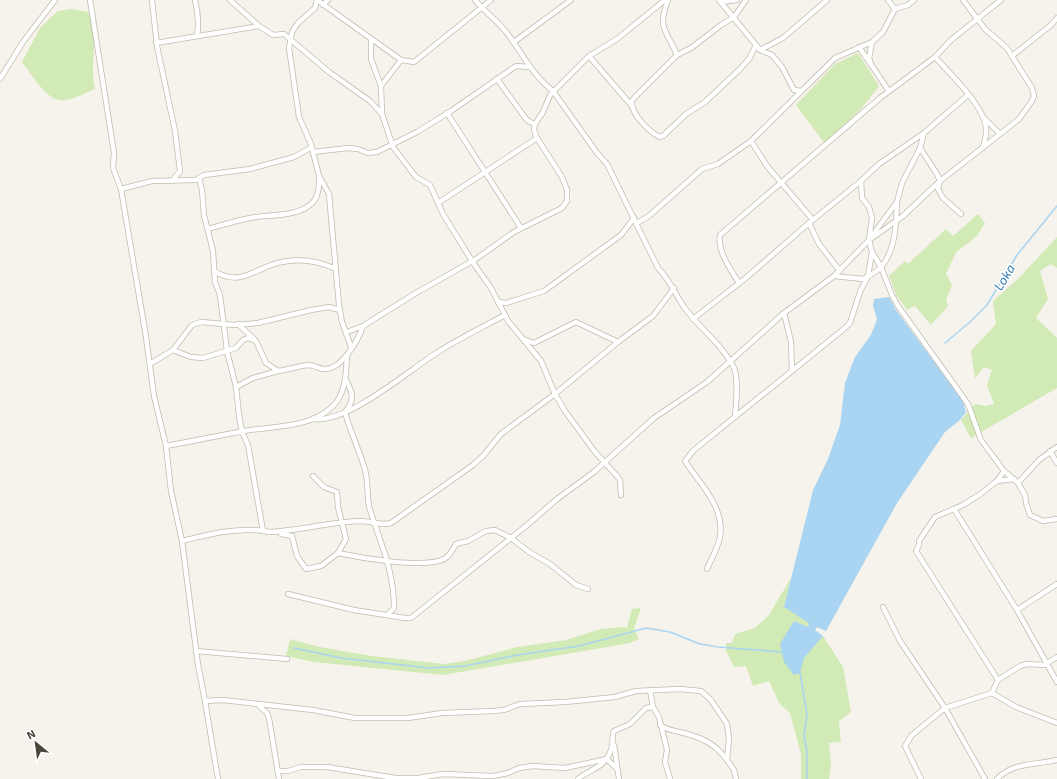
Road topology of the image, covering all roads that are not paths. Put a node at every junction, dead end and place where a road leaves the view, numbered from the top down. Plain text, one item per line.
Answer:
1 (55, 0) edge
2 (90, 0) edge
3 (152, 0) edge
4 (195, 0) edge
5 (230, 0) edge
6 (317, 0) edge
7 (328, 0) edge
8 (475, 0) edge
9 (491, 0) edge
10 (571, 0) edge
11 (665, 0) edge
12 (668, 0) edge
13 (737, 0) edge
14 (746, 0) edge
15 (827, 0) edge
16 (888, 0) edge
17 (914, 0) edge
18 (964, 0) edge
19 (1001, 0) edge
20 (720, 1) edge
21 (323, 4) junction
22 (482, 8) junction
23 (895, 9) junction
24 (734, 18) junction
25 (1057, 18) edge
26 (977, 19) junction
27 (259, 26) junction
28 (196, 36) junction
29 (290, 39) junction
30 (371, 39) junction
31 (514, 42) junction
32 (872, 42) junction
33 (156, 43) junction
34 (756, 45) junction
35 (859, 47) junction
36 (760, 50) junction
37 (677, 55) junction
38 (589, 56) junction
39 (935, 56) junction
40 (1012, 56) junction
41 (401, 60) junction
42 (530, 68) junction
43 (872, 68) junction
44 (0, 79) edge
45 (497, 79) junction
46 (381, 86) junction
47 (553, 91) junction
48 (801, 91) junction
49 (889, 91) junction
50 (968, 95) junction
51 (631, 105) junction
52 (448, 113) junction
53 (382, 114) junction
54 (982, 116) junction
55 (535, 124) junction
56 (924, 133) junction
57 (1000, 134) junction
58 (537, 138) junction
59 (751, 141) junction
60 (392, 145) junction
61 (920, 148) junction
62 (983, 148) junction
63 (312, 150) junction
64 (485, 172) junction
65 (319, 176) junction
66 (199, 178) junction
67 (172, 181) junction
68 (861, 181) junction
69 (940, 181) junction
70 (781, 184) junction
71 (121, 189) junction
72 (897, 202) junction
73 (438, 203) junction
74 (962, 214) dead end
75 (634, 218) junction
76 (811, 221) junction
77 (896, 221) junction
78 (637, 223) junction
79 (521, 228) junction
80 (208, 229) junction
81 (869, 240) junction
82 (872, 252) junction
83 (472, 261) junction
84 (881, 267) junction
85 (336, 269) junction
86 (214, 271) junction
87 (840, 271) junction
88 (834, 276) junction
89 (868, 276) junction
90 (739, 283) junction
91 (674, 288) junction
92 (498, 302) junction
93 (340, 310) junction
94 (784, 313) junction
95 (505, 315) junction
96 (693, 319) junction
97 (224, 324) junction
98 (238, 324) junction
99 (363, 326) junction
100 (347, 332) junction
101 (521, 339) junction
102 (255, 341) junction
103 (618, 342) junction
104 (351, 348) junction
105 (173, 350) junction
106 (227, 351) junction
107 (347, 355) junction
108 (729, 362) junction
109 (150, 364) junction
110 (278, 371) junction
111 (792, 371) junction
112 (346, 380) junction
113 (236, 388) junction
114 (555, 394) junction
115 (345, 412) junction
116 (735, 417) junction
117 (310, 419) junction
118 (242, 432) junction
119 (166, 446) junction
120 (1057, 447) edge
121 (1050, 451) junction
122 (605, 461) junction
123 (1057, 463) edge
124 (1004, 471) junction
125 (314, 476) dead end
126 (997, 480) junction
127 (1016, 481) junction
128 (621, 495) dead end
129 (954, 509) junction
130 (1057, 519) edge
131 (343, 523) junction
132 (376, 524) junction
133 (266, 531) junction
134 (511, 538) junction
135 (182, 541) junction
136 (338, 553) junction
137 (388, 560) junction
138 (707, 569) dead end
139 (1057, 584) edge
140 (588, 589) dead end
141 (288, 594) dead end
142 (883, 608) dead end
143 (1017, 610) junction
144 (387, 615) junction
145 (196, 651) junction
146 (1057, 657) edge
147 (287, 659) dead end
148 (1047, 664) junction
149 (998, 680) junction
150 (1057, 682) edge
151 (650, 690) junction
152 (992, 693) junction
153 (206, 701) junction
154 (258, 705) junction
155 (653, 706) junction
156 (945, 708) junction
157 (1057, 723) edge
158 (660, 725) junction
159 (613, 742) junction
160 (607, 759) junction
161 (727, 760) junction
162 (1057, 760) edge
163 (617, 769) junction
164 (278, 772) junction
165 (443, 774) junction
166 (218, 779) edge
167 (279, 779) edge
168 (440, 779) edge
169 (578, 779) edge
170 (619, 779) edge
171 (670, 779) edge
172 (736, 779) edge
173 (922, 779) edge
174 (985, 779) edge
175 (997, 779) edge

1 - 44 street
2 - 71 street
3 - 33 street
4 - 28 street
5 - 27 street
6 - 21 street
6 - 29 street
7 - 21 street
8 - 22 street
9 - 22 street
10 - 31 street
11 - 38 street
12 - 37 street
13 - 20 street
14 - 24 street
15 - 36 street
16 - 23 street
17 - 23 street
18 - 26 street
19 - 26 street
20 - 24 street
21 - 30 street
22 - 31 street
22 - 41 street
23 - 32 street
24 - 34 street
24 - 37 street
25 - 40 street
26 - 39 street
26 - 40 street
27 - 28 street
27 - 29 street
28 - 33 street
29 - 53 street
29 - 63 street
30 - 41 street
30 - 46 street
31 - 42 street
32 - 35 street
32 - 43 street
33 - 67 street
34 - 36 street
34 - 51 street
35 - 43 street
35 - 48 street
36 - 48 street
37 - 51 street
38 - 47 street
38 - 51 street
39 - 49 street
39 - 50 street
40 - 57 street
41 - 46 street
42 - 45 street
42 - 47 street
43 - 49 street
45 - 52 street
45 - 55 street
46 - 53 street
47 - 55 street
47 - 75 street
48 - 59 street
49 - 70 street
50 - 54 street
50 - 56 street
52 - 60 street
52 - 64 street
53 - 60 street
54 - 57 street
54 - 62 street
55 - 58 street
56 - 61 street
56 - 68 street
57 - 62 street
58 - 64 street
58 - 79 street
59 - 70 street
59 - 78 street
60 - 63 street
60 - 73 street
61 - 69 street
61 - 72 street
62 - 69 street
63 - 65 street
63 - 66 street
64 - 73 street
64 - 79 street
65 - 80 street
65 - 85 street
66 - 67 street
66 - 80 street
67 - 71 street
68 - 76 street
68 - 81 street
69 - 74 street
69 - 77 street
70 - 76 street
70 - 90 street
71 - 109 street
72 - 77 street
72 - 81 street
73 - 83 street
75 - 78 street
75 - 92 street
76 - 87 street
76 - 90 street
77 - 81 street
77 - 84 street
78 - 91 street
79 - 83 street
80 - 86 street
81 - 82 street
81 - 87 street
82 - 84 street
82 - 89 street
83 - 92 street
83 - 99 street
84 - 89 street
84 - 124 street
85 - 86 street
85 - 93 street
86 - 97 street
87 - 88 street
88 - 89 street
88 - 94 street
89 - 111 street
90 - 96 street
91 - 96 street
91 - 103 street
92 - 95 street
93 - 98 street
93 - 100 street
94 - 108 street
94 - 111 street
95 - 101 street
95 - 115 street
96 - 108 street
97 - 98 street
97 - 105 street
97 - 106 street
98 - 102 street
99 - 100 street
99 - 104 street
100 - 104 street
101 - 103 street
101 - 114 street
102 - 106 street
102 - 110 street
103 - 114 street
104 - 107 street
105 - 106 street
105 - 109 street
106 - 113 street
107 - 110 street
107 - 112 street
108 - 116 street
108 - 122 street
109 - 119 street
110 - 113 street
111 - 116 street
112 - 115 street
112 - 117 street
113 - 118 street
114 - 122 street
114 - 132 street
115 - 117 street
115 - 132 street
116 - 138 street
117 - 118 street
118 - 119 street
118 - 133 street
119 - 135 street
120 - 121 street
121 - 123 street
121 - 127 street
122 - 128 street
122 - 134 street
124 - 126 street
124 - 127 street
125 - 131 street
126 - 127 street
126 - 129 street
127 - 130 street
129 - 143 street
129 - 149 street
131 - 132 street
131 - 133 street
131 - 136 street
132 - 137 street
133 - 135 street
133 - 136 street
134 - 137 street
134 - 140 street
134 - 144 street
135 - 145 street
136 - 137 street
137 - 144 street
139 - 143 street
141 - 144 street
142 - 156 street
143 - 148 street
145 - 147 street
145 - 153 street
146 - 148 street
148 - 149 street
148 - 150 street
149 - 152 street
151 - 154 street
151 - 155 street
151 - 161 street
152 - 156 street
152 - 157 street
153 - 154 street
153 - 166 street
154 - 164 street
155 - 158 street
155 - 159 street
156 - 173 street
156 - 174 street
158 - 161 street
158 - 171 street
159 - 160 street
159 - 163 street
160 - 163 street
160 - 165 street
160 - 169 street
161 - 172 street
162 - 175 street
163 - 170 street
164 - 165 street
164 - 167 street
165 - 168 street

